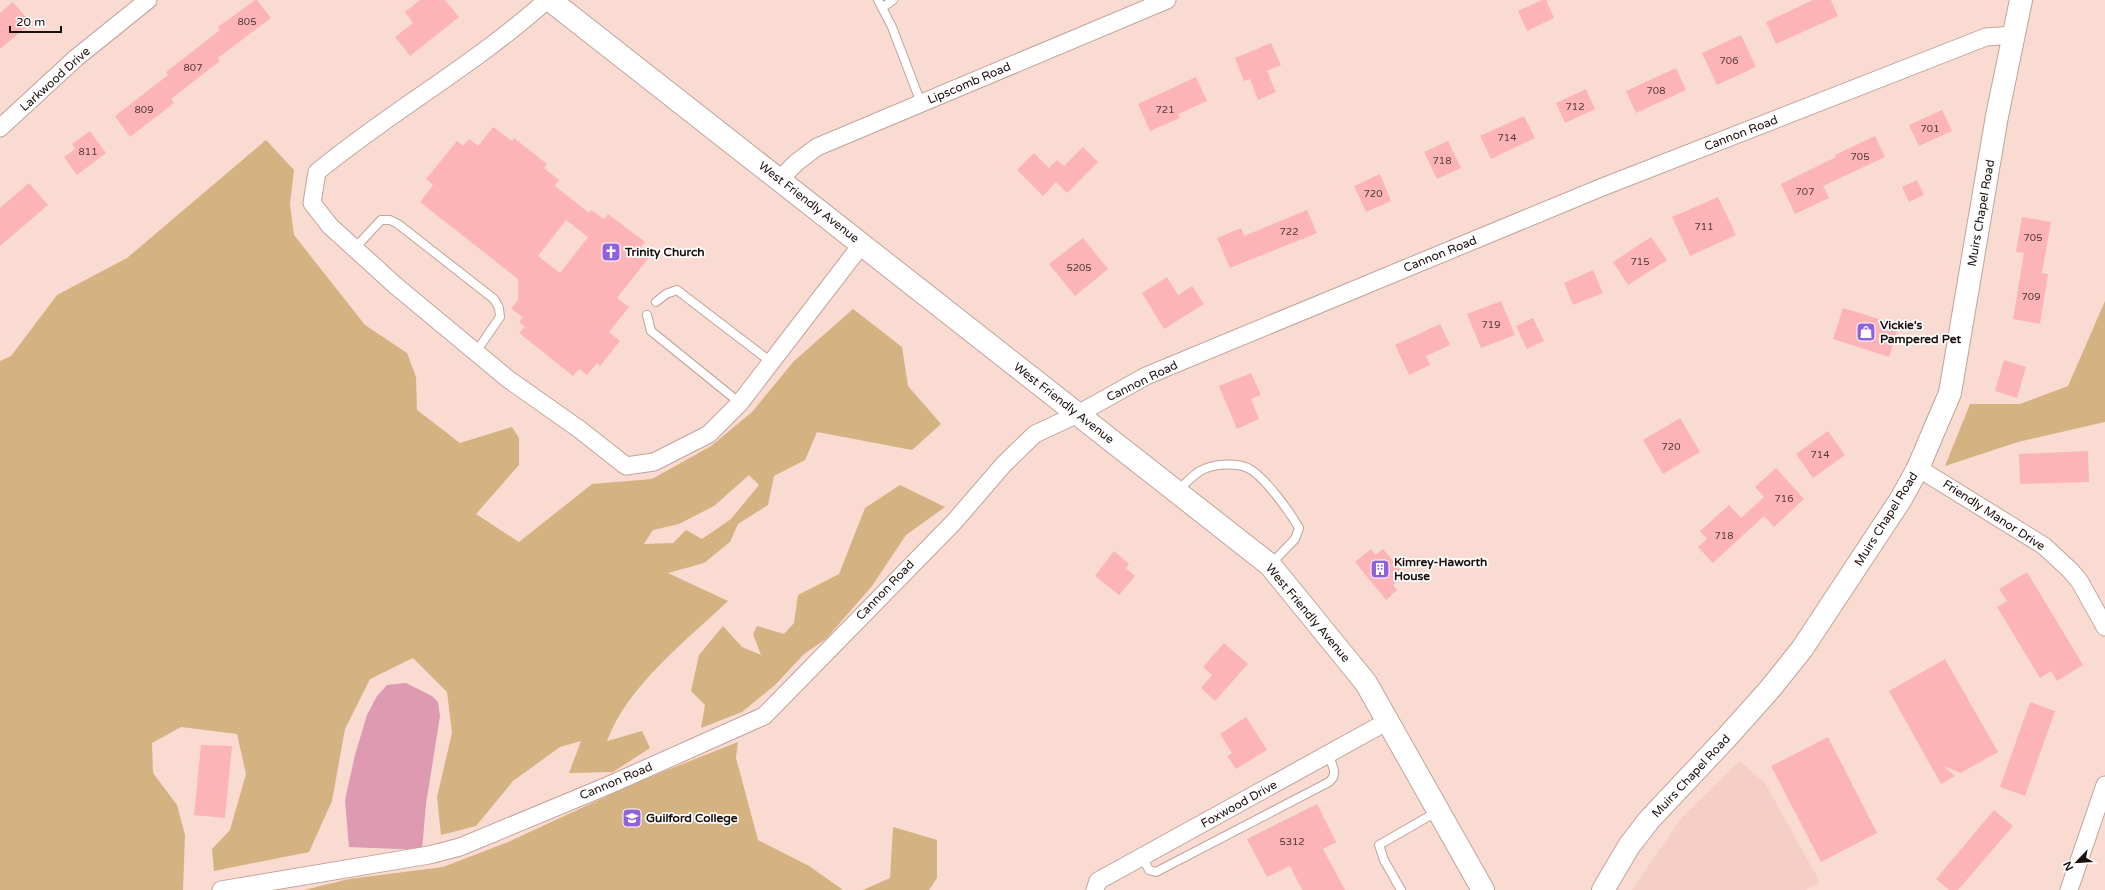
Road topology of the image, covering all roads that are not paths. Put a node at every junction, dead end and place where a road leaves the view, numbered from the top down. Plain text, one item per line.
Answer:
1 (148, 0) edge
2 (547, 0) edge
3 (550, 0) edge
4 (878, 0) edge
5 (893, 0) edge
6 (1167, 0) edge
7 (2021, 0) edge
8 (882, 8) junction
9 (2012, 35) junction
10 (921, 103) junction
11 (0, 128) edge
12 (780, 180) junction
13 (862, 244) junction
14 (355, 248) junction
15 (656, 302) dead end
16 (647, 315) dead end
17 (476, 352) junction
18 (771, 362) junction
19 (740, 403) junction
20 (1078, 414) junction
21 (1918, 468) junction
22 (1177, 492) junction
23 (1270, 565) junction
24 (2105, 628) edge
25 (1388, 721) junction
26 (1328, 754) junction
27 (2105, 785) edge
28 (1439, 811) junction
29 (1142, 857) junction
30 (1605, 887) edge
31 (222, 890) edge
32 (1095, 890) edge
33 (1401, 890) edge
34 (1483, 890) edge
35 (2069, 890) edge

1 - 11 street, Larkwood Drive
2 - 14 street
3 - 12 main road, West Friendly Avenue
4 - 8 lane
5 - 8 lane
6 - 10 street, Lipscomb Road
7 - 9 main road, Muirs Chapel Road
8 - 10 lane
9 - 20 street, Cannon Road
9 - 21 main road, Muirs Chapel Road
10 - 12 street, Lipscomb Road
12 - 13 main road, West Friendly Avenue
13 - 18 street
13 - 20 main road, West Friendly Avenue
14 - 17 street
14 - 17 lane
15 - 18 lane
16 - 19 lane
17 - 19 street
18 - 19 street
20 - 22 main road, West Friendly Avenue
20 - 31 street, Cannon Road
21 - 24 street, Friendly Manor Drive
21 - 30 main road, Muirs Chapel Road
22 - 23 main road, West Friendly Avenue
22 - 23 lane
23 - 25 main road, West Friendly Avenue
25 - 26 street, Foxwood Drive
25 - 28 main road, West Friendly Avenue
26 - 29 street, Foxwood Drive
26 - 29 lane
27 - 35 street
28 - 33 lane
28 - 34 main road, West Friendly Avenue
29 - 32 street, Foxwood Drive

